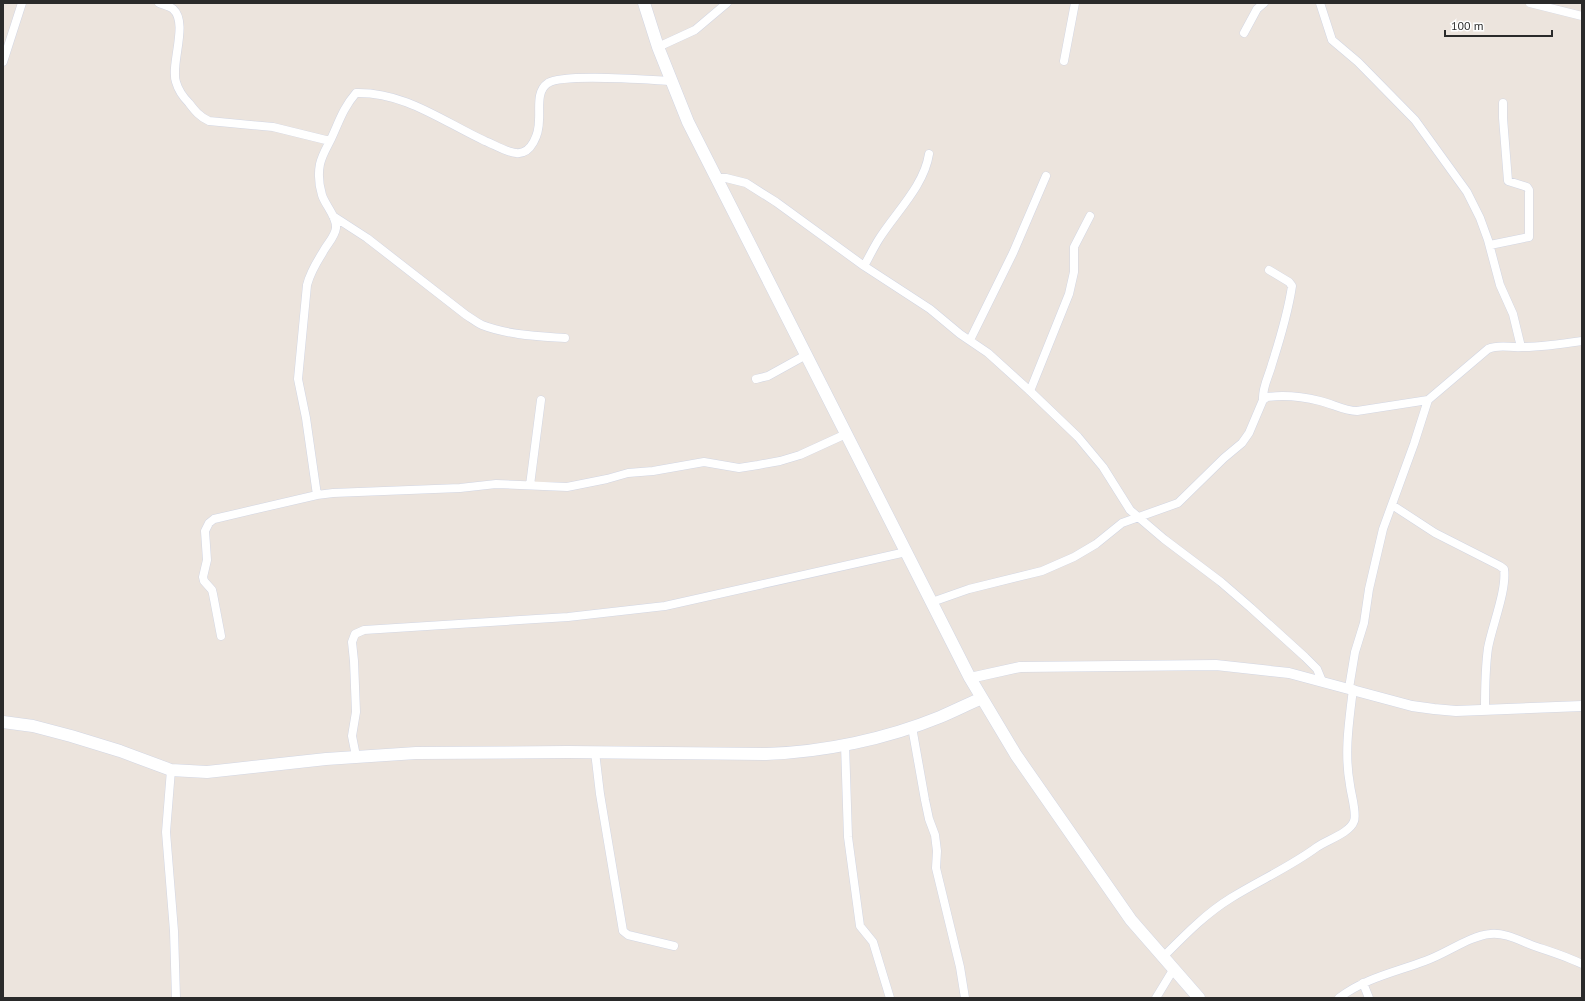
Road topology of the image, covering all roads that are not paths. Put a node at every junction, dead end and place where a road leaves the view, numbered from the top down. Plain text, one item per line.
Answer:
1 (22, 3) edge
2 (159, 3) edge
3 (644, 3) edge
4 (727, 3) edge
5 (1075, 3) edge
6 (1264, 3) edge
7 (1320, 3) edge
8 (1530, 3) edge
9 (175, 6) edge
10 (1582, 16) edge
11 (1244, 33) dead end
12 (658, 47) junction
13 (1064, 61) dead end
14 (3, 62) edge
15 (671, 81) junction
16 (1503, 103) dead end
17 (330, 141) junction
18 (929, 154) dead end
19 (1046, 176) dead end
20 (716, 178) junction
21 (333, 216) junction
22 (1090, 216) dead end
23 (1490, 245) junction
24 (864, 266) junction
25 (1269, 270) dead end
26 (565, 338) dead end
27 (970, 340) junction
28 (1582, 341) edge
29 (1521, 347) junction
30 (806, 355) junction
31 (756, 379) dead end
32 (1030, 391) junction
33 (541, 400) dead end
34 (1263, 400) junction
35 (1428, 400) junction
36 (846, 434) junction
37 (530, 485) junction
38 (317, 495) junction
39 (1392, 505) junction
40 (1138, 516) junction
41 (906, 552) junction
42 (932, 602) junction
43 (221, 636) dead end
44 (970, 678) junction
45 (1322, 681) junction
46 (1351, 688) junction
47 (982, 698) junction
48 (1582, 706) edge
49 (1485, 710) junction
50 (3, 722) edge
51 (912, 727) junction
52 (845, 744) junction
53 (596, 752) junction
54 (356, 756) junction
55 (172, 770) junction
56 (674, 946) dead end
57 (1162, 957) junction
58 (1582, 964) edge
59 (1174, 970) junction
60 (1363, 983) junction
61 (176, 998) edge
62 (890, 998) edge
63 (965, 998) edge
64 (1156, 998) edge
65 (1199, 998) edge
66 (1339, 998) edge
67 (1369, 998) edge

1 - 14 street
2 - 9 street
3 - 12 main road
4 - 12 street
5 - 13 street
6 - 11 street
7 - 23 street
8 - 10 street
9 - 17 street
12 - 15 main road
15 - 17 street
15 - 20 main road
16 - 23 street
17 - 21 street
18 - 24 street
19 - 27 street
20 - 24 street
20 - 30 main road
21 - 26 street
21 - 38 street
22 - 32 street
23 - 29 street
24 - 27 street
25 - 34 street
27 - 32 street
28 - 29 street
29 - 35 street
30 - 31 street
30 - 36 main road
32 - 40 street
33 - 37 street
34 - 35 street
34 - 40 street
35 - 39 street
36 - 37 street
36 - 41 main road
37 - 38 street
38 - 43 street
39 - 46 street
39 - 49 street
40 - 42 street
40 - 45 street
41 - 42 main road
41 - 54 street
42 - 44 main road
44 - 45 street
44 - 47 main road
45 - 46 street
46 - 49 street
46 - 57 street
47 - 51 main road
47 - 57 main road
48 - 49 street
50 - 55 main road
51 - 52 main road
51 - 63 street
52 - 53 main road
52 - 62 street
53 - 54 main road
53 - 56 street
54 - 55 main road
55 - 61 street
57 - 59 main road
58 - 60 street
59 - 64 street
59 - 65 main road
60 - 66 street
60 - 67 street

